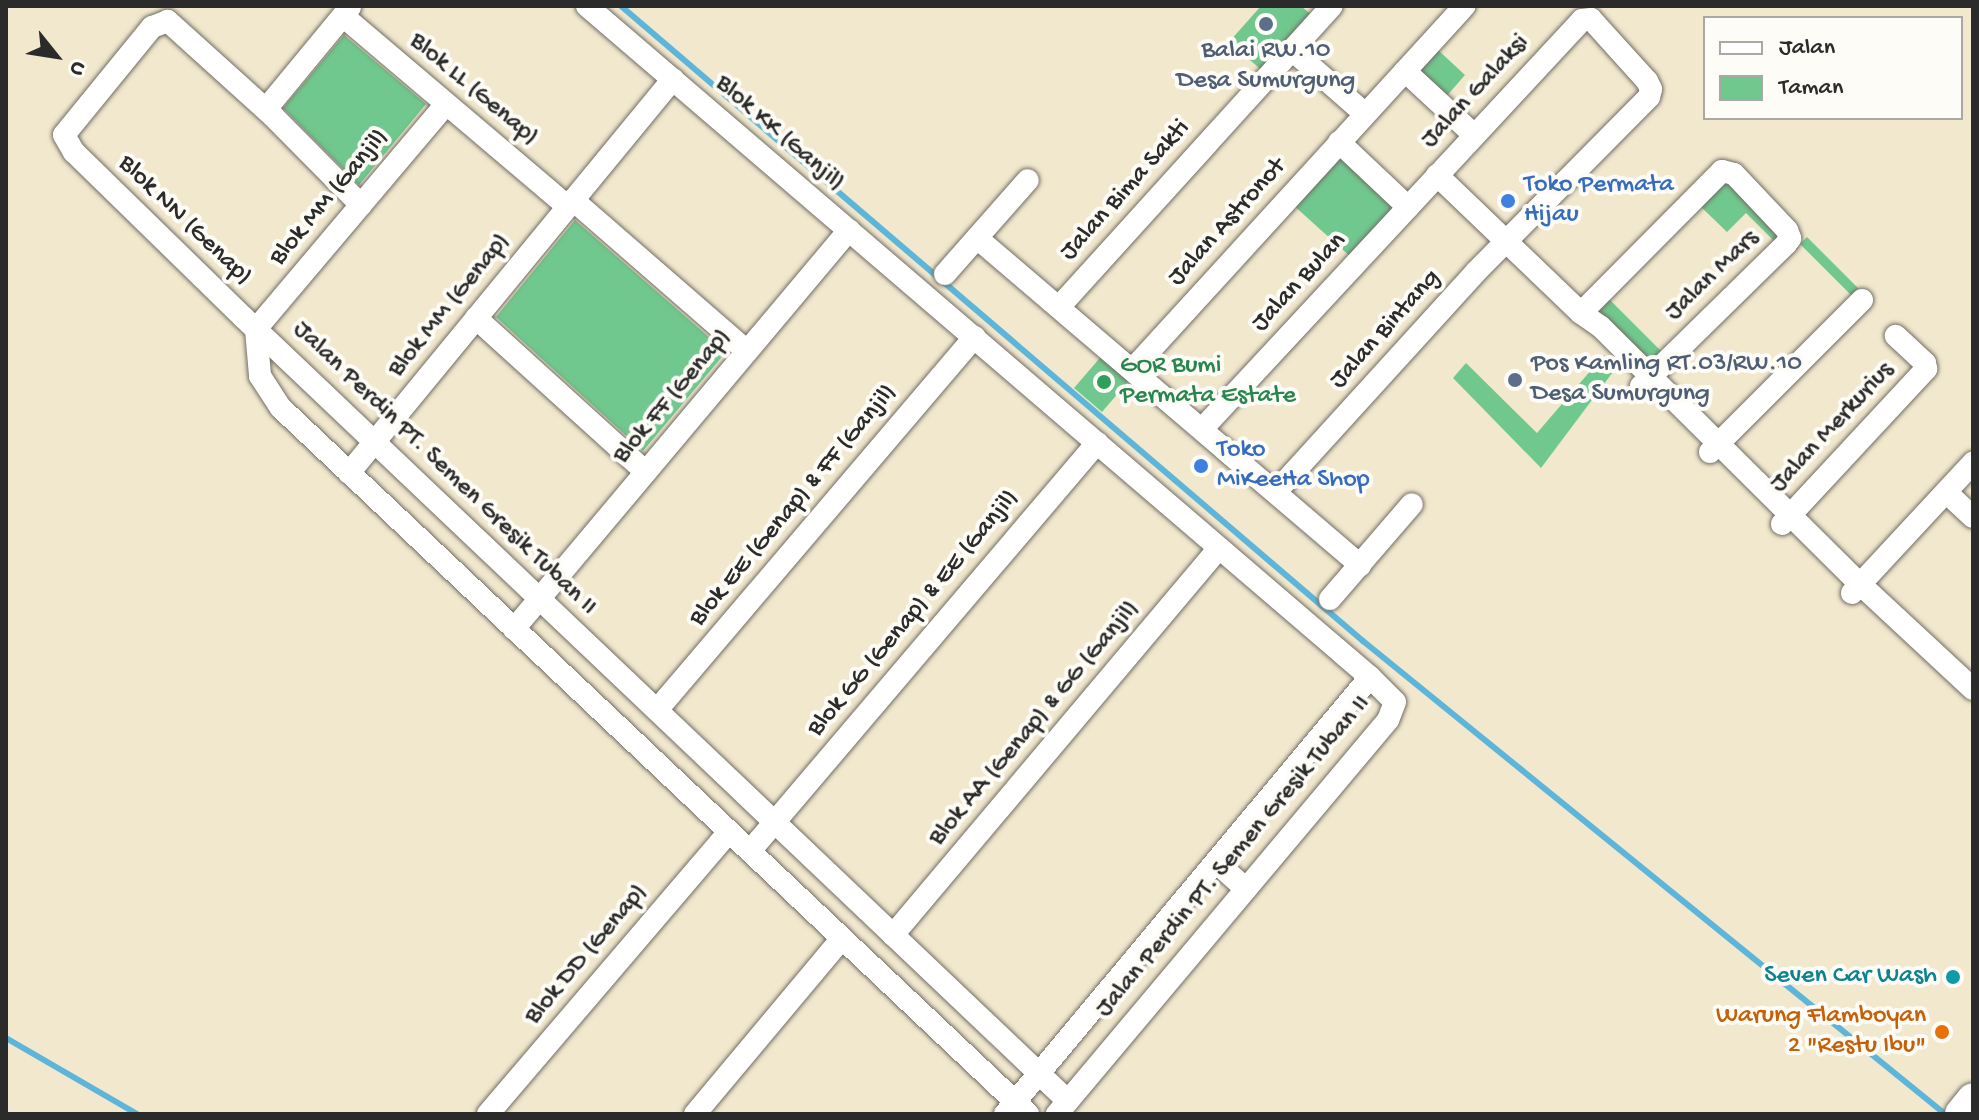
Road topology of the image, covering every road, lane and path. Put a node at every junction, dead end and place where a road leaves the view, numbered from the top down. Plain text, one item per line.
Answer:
1 (587, 6) edge
2 (1332, 6) edge
3 (1465, 6) edge
4 (347, 11) edge
5 (1292, 50) junction
6 (1623, 55) joint
7 (1405, 71) junction
8 (673, 79) junction
9 (446, 104) junction
10 (266, 109) junction
11 (1365, 114) junction
12 (1474, 135) junction
13 (1339, 142) junction
14 (1437, 175) junction
15 (1028, 180) dead end
16 (571, 203) junction
17 (361, 205) junction
18 (1408, 207) junction
19 (849, 230) junction
20 (977, 238) junction
21 (1508, 243) junction
22 (945, 274) dead end
23 (1862, 300) dead end
24 (1059, 307) junction
25 (1581, 313) junction
26 (476, 318) junction
27 (256, 329) junction
28 (1896, 336) dead end
29 (974, 337) junction
30 (747, 351) junction
31 (1133, 369) junction
32 (1646, 381) junction
33 (1203, 428) junction
34 (374, 442) junction
35 (1097, 443) junction
36 (1714, 448) junction
37 (646, 472) junction
38 (349, 473) junction
39 (1970, 473) edge
40 (1276, 492) junction
41 (1946, 492) junction
42 (1412, 504) dead end
43 (1973, 517) edge
44 (1786, 520) junction
45 (1219, 548) junction
46 (1360, 565) junction
47 (1856, 589) junction
48 (540, 599) junction
49 (1330, 599) dead end
50 (514, 629) junction
51 (1370, 677) junction
52 (1959, 682) edge
53 (1973, 707) edge
54 (657, 710) junction
55 (774, 822) junction
56 (729, 832) junction
57 (750, 851) junction
58 (1216, 862) junction
59 (1246, 889) junction
60 (893, 935) junction
61 (842, 938) junction
62 (1039, 1074) junction
63 (1973, 1099) edge
64 (1062, 1108) edge
65 (1016, 1110) edge
66 (488, 1114) edge
67 (695, 1114) edge
68 (1961, 1114) edge

1 - 8 street, Blok KK (Ganjil)
2 - 5 street, Jalan Bima Sakti
3 - 7 street, Jalan Astronot
4 - 9 street, Blok LL (Genap)
4 - 10 street
5 - 11 street
5 - 24 street, Jalan Bima Sakti
6 - 12 street, Jalan Galaksi
6 - 21 street, Jalan Bintang
7 - 11 street, Jalan Astronot
7 - 12 street
8 - 16 street, Blok MM (Genap)
8 - 19 street, Blok KK (Ganjil)
9 - 16 street, Blok LL (Genap)
9 - 17 street, Blok MM (Ganjil)
10 - 17 street
10 - 27 street, Blok NN (Genap)
11 - 13 street, Jalan Astronot
12 - 14 street, Jalan Galaksi
13 - 18 street
13 - 31 street, Jalan Astronot
14 - 18 street, Jalan Bulan
14 - 21 street
15 - 20 street
16 - 26 street, Blok MM (Genap)
16 - 30 street, Blok LL (Genap)
17 - 27 street, Blok MM (Ganjil)
18 - 33 street, Jalan Bulan
19 - 29 street, Blok KK (Ganjil)
19 - 30 street, Blok FF (Genap)
20 - 22 street
20 - 24 street
21 - 25 street
21 - 40 street, Jalan Bintang
23 - 36 street
24 - 31 street
25 - 32 street
25 - 32 street, Jalan Mars
26 - 34 street, Blok MM (Genap)
26 - 37 street
27 - 34 street, Jalan Perdin PT. Semen Gresik Tuban II
27 - 38 street, Jalan Perdin PT. Semen Gresik Tuban II
28 - 44 street, Jalan Merkurius
29 - 35 street, Blok KK (Ganjil)
29 - 54 street, Blok EE (Genap) & FF (Ganjil)
30 - 37 street, Blok FF (Genap)
31 - 33 street
32 - 36 street
33 - 40 street
34 - 38 street, Blok MM (Genap)
34 - 48 street, Jalan Perdin PT. Semen Gresik Tuban II
35 - 45 street, Blok KK (Ganjil)
35 - 55 street, Blok GG (Genap) & EE (Ganjil)
36 - 44 street
37 - 48 street, Blok FF (Genap)
38 - 50 street, Jalan Perdin PT. Semen Gresik Tuban II
39 - 41 street
40 - 46 street
41 - 43 street
41 - 47 street
42 - 46 street
44 - 47 street
45 - 51 street, Blok KK (Ganjil)
45 - 60 street, Blok AA (Genap) & GG (Ganjil)
46 - 49 street
47 - 52 street
48 - 50 street, Blok FF (Genap)
48 - 54 street, Jalan Perdin PT. Semen Gresik Tuban II
50 - 56 street, Jalan Perdin PT. Semen Gresik Tuban II
51 - 58 street, Jalan Perdin PT. Semen Gresik Tuban II
51 - 59 street, Jalan Perdin PT. Semen Gresik Tuban II
52 - 53 street
54 - 55 street, Jalan Perdin PT. Semen Gresik Tuban II
55 - 57 street, Blok GG (Genap) & EE (Ganjil)
55 - 60 street, Jalan Perdin PT. Semen Gresik Tuban II
56 - 57 street, Jalan Perdin PT. Semen Gresik Tuban II
56 - 66 street, Blok DD (Genap)
57 - 61 street, Jalan Perdin PT. Semen Gresik Tuban II
58 - 59 street
58 - 62 street, Jalan Perdin PT. Semen Gresik Tuban II
59 - 64 street, Jalan Perdin PT. Semen Gresik Tuban II
60 - 62 street, Jalan Perdin PT. Semen Gresik Tuban II
61 - 65 street, Jalan Perdin PT. Semen Gresik Tuban II
61 - 67 street
62 - 64 street, Jalan Perdin PT. Semen Gresik Tuban II
62 - 65 street, Jalan Perdin PT. Semen Gresik Tuban II
63 - 68 main road

